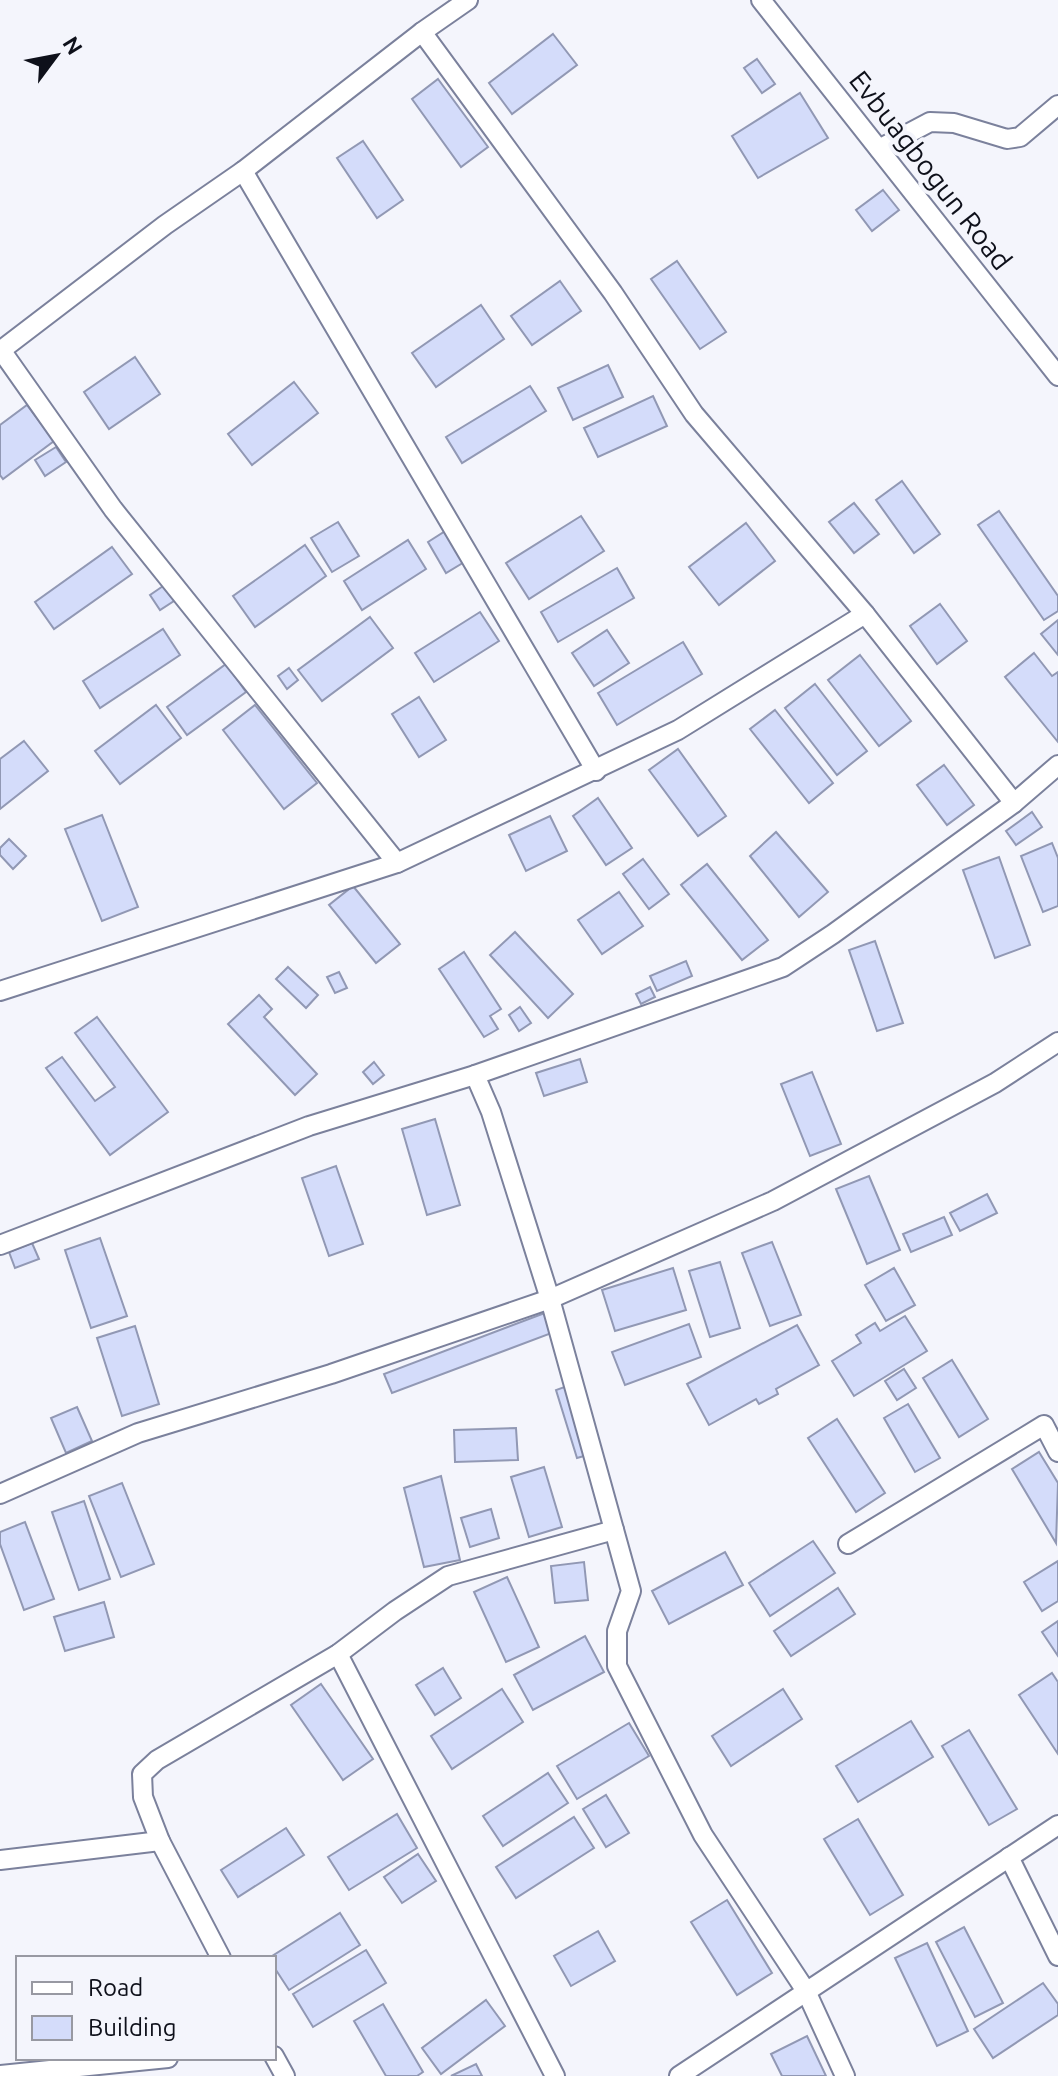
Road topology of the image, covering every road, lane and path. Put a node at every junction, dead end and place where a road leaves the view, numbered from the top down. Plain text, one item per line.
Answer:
1 (468, 0) edge
2 (761, 0) edge
3 (422, 32) junction
4 (1058, 105) edge
5 (879, 149) junction
6 (243, 171) junction
7 (0, 351) edge
8 (1058, 376) edge
9 (865, 614) junction
10 (1058, 765) edge
11 (596, 771) junction
12 (1014, 803) junction
13 (397, 863) junction
14 (0, 991) edge
15 (1058, 1042) edge
16 (475, 1075) junction
17 (0, 1245) edge
18 (550, 1299) junction
19 (1051, 1420) edge
20 (1058, 1452) edge
21 (0, 1494) edge
22 (614, 1530) junction
23 (848, 1544) dead end
24 (338, 1654) junction
25 (1058, 1825) edge
26 (160, 1841) junction
27 (1009, 1857) junction
28 (0, 1860) edge
29 (220, 1956) edge
30 (1058, 1956) edge
31 (806, 1991) junction
32 (148, 2060) edge
33 (0, 2075) edge
34 (555, 2076) edge
35 (679, 2076) edge
36 (845, 2076) edge

1 - 3 street
2 - 5 street, Evbuagbogun Road
3 - 6 street
3 - 9 street
4 - 5 street
5 - 8 street, Evbuagbogun Road
6 - 7 street
6 - 11 street
7 - 13 street
9 - 11 street
9 - 12 street
10 - 12 street
11 - 13 street
12 - 16 street
13 - 14 street
15 - 18 street
16 - 17 street
16 - 18 street
18 - 21 street
18 - 22 street
19 - 20 street
19 - 23 street
22 - 24 street
22 - 31 street
24 - 26 street
24 - 34 street
25 - 27 street
26 - 28 street
26 - 29 street
27 - 30 street
27 - 31 street
31 - 35 street
31 - 36 street
32 - 33 street

